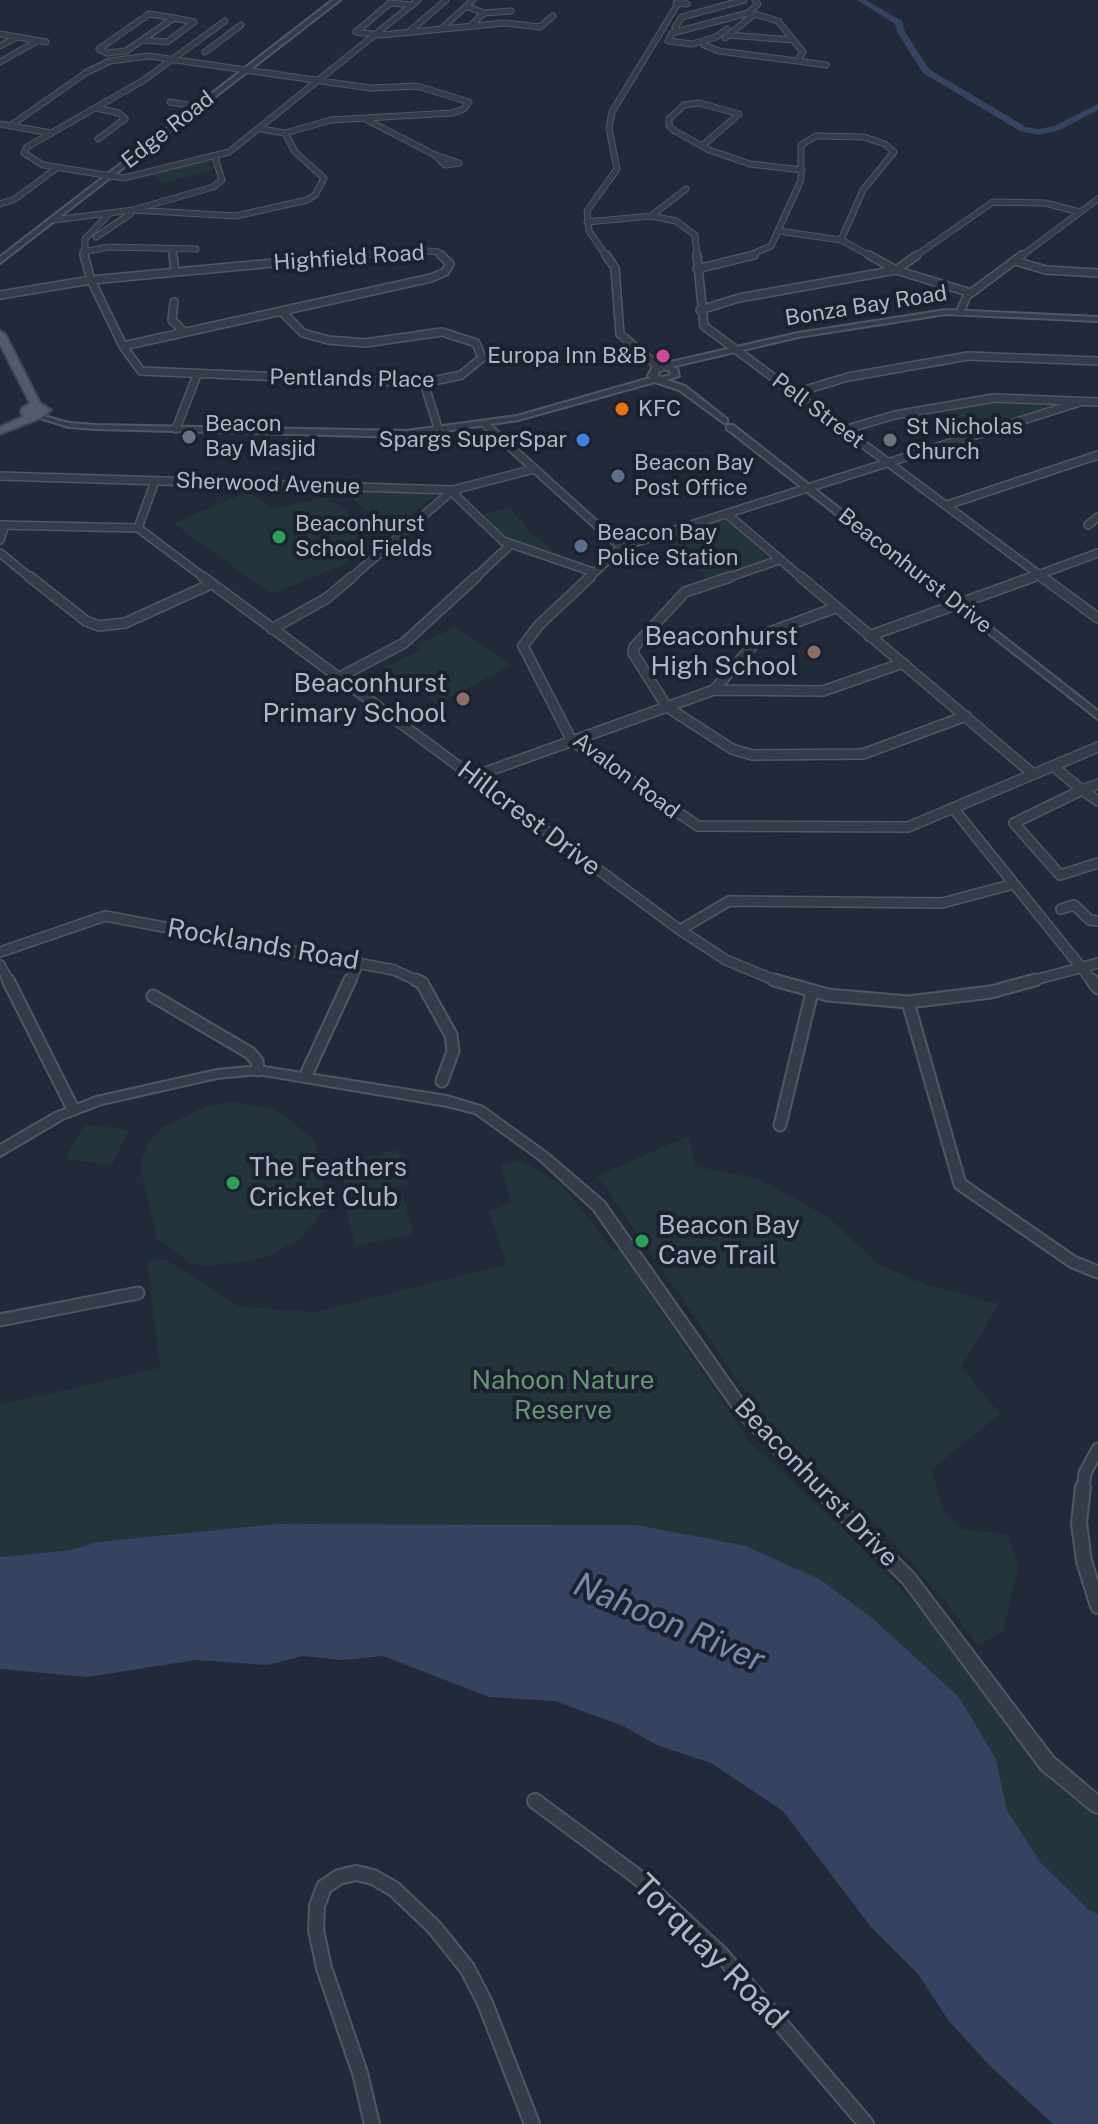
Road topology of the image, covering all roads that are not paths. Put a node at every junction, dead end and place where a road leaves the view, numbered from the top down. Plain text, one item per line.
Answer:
1 (337, 0) edge
2 (446, 0) edge
3 (473, 0) edge
4 (744, 0) edge
5 (755, 0) edge
6 (762, 0) edge
7 (415, 2) edge
8 (680, 2) edge
9 (466, 6) junction
10 (511, 11) dead end
11 (484, 13) junction
12 (755, 14) junction
13 (527, 16) dead end
14 (553, 16) dead end
15 (174, 18) junction
16 (731, 18) junction
17 (225, 21) dead end
18 (745, 21) junction
19 (518, 24) junction
20 (241, 25) dead end
21 (470, 26) junction
22 (441, 29) junction
23 (410, 31) junction
24 (679, 31) junction
25 (182, 32) junction
26 (728, 32) junction
27 (0, 34) edge
28 (205, 35) junction
29 (375, 35) junction
30 (17, 37) junction
31 (223, 38) junction
32 (142, 40) junction
33 (793, 40) junction
34 (37, 41) junction
35 (46, 42) dead end
36 (652, 43) junction
37 (704, 45) junction
38 (0, 46) edge
39 (205, 52) dead end
40 (173, 59) junction
41 (797, 61) junction
42 (0, 62) edge
43 (826, 65) dead end
44 (247, 69) junction
45 (320, 80) junction
46 (170, 102) dead end
47 (199, 107) junction
48 (96, 108) junction
49 (365, 119) junction
50 (0, 124) edge
51 (10, 126) junction
52 (261, 129) junction
53 (51, 133) junction
54 (285, 133) junction
55 (98, 139) dead end
56 (702, 146) junction
57 (435, 155) dead end
58 (215, 157) junction
59 (58, 167) junction
60 (802, 170) junction
61 (108, 177) junction
62 (686, 189) dead end
63 (1098, 199) edge
64 (0, 204) edge
65 (133, 210) junction
66 (143, 211) junction
67 (1080, 212) junction
68 (110, 213) junction
69 (651, 216) junction
70 (54, 220) junction
71 (587, 222) junction
72 (779, 231) junction
73 (96, 237) dead end
74 (841, 240) junction
75 (196, 249) dead end
76 (172, 250) junction
77 (83, 252) junction
78 (0, 261) edge
79 (1015, 261) junction
80 (697, 269) junction
81 (896, 270) junction
82 (175, 272) junction
83 (1098, 273) edge
84 (91, 280) junction
85 (971, 293) junction
86 (0, 295) edge
87 (174, 302) dead end
88 (960, 308) junction
89 (700, 310) junction
90 (281, 311) junction
91 (1098, 319) edge
92 (184, 332) junction
93 (0, 334) edge
94 (123, 346) junction
95 (0, 351) edge
96 (738, 352) junction
97 (1098, 361) edge
98 (655, 369) junction
99 (675, 374) junction
100 (197, 375) junction
101 (662, 379) junction
102 (424, 383) junction
103 (682, 388) junction
104 (795, 393) junction
105 (1080, 402) junction
106 (1098, 402) edge
107 (34, 411) junction
108 (486, 425) junction
109 (176, 429) junction
110 (0, 430) edge
111 (844, 430) junction
112 (439, 431) junction
113 (1098, 455) edge
114 (890, 463) junction
115 (534, 469) junction
116 (0, 476) edge
117 (155, 481) junction
118 (810, 488) junction
119 (454, 490) junction
120 (947, 505) junction
121 (727, 514) junction
122 (1098, 517) edge
123 (3, 525) edge
124 (1088, 525) dead end
125 (138, 528) junction
126 (0, 540) edge
127 (510, 545) junction
128 (621, 547) junction
129 (0, 553) edge
130 (1098, 553) edge
131 (779, 560) junction
132 (593, 572) junction
133 (1040, 574) junction
134 (211, 584) junction
135 (957, 604) junction
136 (835, 608) junction
137 (1098, 618) edge
138 (272, 629) junction
139 (869, 636) junction
140 (903, 663) junction
141 (338, 678) junction
142 (714, 690) junction
143 (667, 707) junction
144 (966, 716) junction
145 (1098, 716) edge
146 (572, 741) junction
147 (1098, 747) edge
148 (1053, 766) junction
149 (1033, 774) junction
150 (472, 777) junction
151 (1098, 784) edge
152 (1082, 790) junction
153 (1098, 801) edge
154 (953, 808) junction
155 (1098, 863) edge
156 (1014, 884) junction
157 (1061, 909) dead end
158 (1098, 921) edge
159 (680, 930) junction
160 (0, 952) edge
161 (359, 962) junction
162 (1098, 963) edge
163 (0, 965) edge
164 (1081, 968) junction
165 (1098, 988) edge
166 (812, 992) junction
167 (153, 996) dead end
168 (908, 1002) junction
169 (258, 1070) junction
170 (306, 1075) junction
171 (442, 1081) dead end
172 (73, 1109) junction
173 (780, 1125) dead end
174 (0, 1151) edge
175 (1098, 1272) edge
176 (138, 1293) dead end
177 (0, 1320) edge
178 (1098, 1449) edge
179 (1098, 1606) edge
180 (535, 1801) dead end
181 (1098, 1805) edge
182 (372, 2124) edge
183 (532, 2124) edge
184 (866, 2124) edge

1 - 44 street, Edge Road
2 - 23 street
3 - 9 street
4 - 24 street
5 - 16 street
6 - 12 street
7 - 29 street
7 - 29 street
8 - 36 street
9 - 11 street
9 - 22 street
10 - 11 street
11 - 21 street
12 - 18 street
12 - 33 street
13 - 19 street
14 - 19 street
15 - 25 street
15 - 32 street
15 - 32 street
16 - 18 street
16 - 24 street
17 - 28 street
18 - 26 street
19 - 21 street
20 - 31 street
21 - 22 street
22 - 23 street
23 - 29 street
24 - 26 street
25 - 28 street
25 - 32 street
26 - 33 street
26 - 37 street
27 - 30 street
28 - 31 street
28 - 40 street
29 - 45 street
30 - 34 street
30 - 38 street
31 - 39 street
33 - 41 street
34 - 35 street
34 - 42 street
36 - 37 street
36 - 71 street
37 - 41 street
40 - 44 street
40 - 48 street
40 - 51 street
41 - 43 street
44 - 45 street
44 - 47 street, Edge Road
45 - 49 street
45 - 52 street
46 - 47 street
47 - 61 street, Edge Road
48 - 53 street
48 - 55 street
49 - 54 street
49 - 57 street
50 - 51 street
51 - 53 street
52 - 54 street
52 - 58 street
53 - 59 street
54 - 66 street
56 - 56 street
56 - 60 street
58 - 61 street
58 - 65 street
59 - 61 street
59 - 64 street
60 - 72 street
60 - 74 street
61 - 70 street, Edge Road
62 - 69 street
63 - 67 street
65 - 66 street
65 - 68 street
66 - 73 street
67 - 79 street
67 - 81 street
68 - 70 street
68 - 77 street
69 - 71 street
69 - 80 street
70 - 78 street, Edge Road
71 - 98 street
72 - 74 street
72 - 80 street
74 - 81 street
75 - 76 street
76 - 77 street
76 - 82 street
77 - 84 street
79 - 83 street
79 - 85 street
80 - 89 street
81 - 85 street
81 - 89 street
82 - 84 street, Highfield Road
82 - 90 street, Highfield Road
84 - 86 street, Highfield Road
84 - 94 street
85 - 88 street
87 - 92 street
88 - 91 street, Bonza Bay Road
88 - 96 street, Bonza Bay Road
89 - 96 street, Pell Street
90 - 92 street, Highfield Road
90 - 102 street, Pentlands Place
92 - 94 street, Highfield Road
93 - 107 main road
94 - 100 street, Pentlands Place
95 - 107 main road
96 - 98 street, Bonza Bay Road
96 - 99 street, Bonza Bay Road
96 - 104 street, Pell Street
97 - 104 street
98 - 99 street
98 - 101 street, Beaconhurst Drive
98 - 108 street, Bonza Bay Road
99 - 101 street, Bonza Bay Road
99 - 103 street, Beaconhurst Drive
100 - 102 street, Pentlands Place
100 - 109 street
101 - 103 street, Beaconhurst Drive
101 - 108 street, Bonza Bay Road
102 - 112 street
103 - 118 street, Beaconhurst Drive
104 - 111 street, Pell Street
105 - 106 street
105 - 111 street
105 - 114 street, Avalon Road
107 - 109 street, Bonza Bay Road
107 - 110 main road
108 - 112 street, Bonza Bay Road
108 - 115 street
109 - 112 street, Bonza Bay Road
111 - 114 street, Pell Street
113 - 120 street
114 - 118 street, Avalon Road
114 - 120 street, Pell Street
115 - 119 street, Sherwood Avenue
115 - 128 street
116 - 117 street, Sherwood Avenue
117 - 119 street, Sherwood Avenue
117 - 125 street
118 - 121 street, Avalon Road
118 - 135 street, Beaconhurst Drive
119 - 127 street
119 - 138 street
120 - 133 street, Pell Street
121 - 128 street, Avalon Road
121 - 131 street
122 - 124 street
123 - 125 street
123 - 126 street
125 - 134 street, Hillcrest Drive
127 - 132 street
127 - 141 street
128 - 132 street, Avalon Road
129 - 134 street
130 - 133 street
131 - 136 street
131 - 143 street
132 - 146 street, Avalon Road
133 - 135 street
133 - 137 street, Pell Street
134 - 138 street, Hillcrest Drive
135 - 139 street
135 - 145 street, Beaconhurst Drive
136 - 139 street
136 - 142 street
138 - 141 street, Hillcrest Drive
139 - 140 street
140 - 142 street
140 - 144 street
141 - 150 street, Hillcrest Drive
142 - 143 street
143 - 144 street
143 - 146 street
144 - 149 street
146 - 150 street
146 - 154 street, Avalon Road
147 - 148 street, Avalon Road
148 - 149 street, Avalon Road
148 - 152 street
149 - 154 street, Avalon Road
150 - 159 street, Hillcrest Drive
151 - 152 street
152 - 153 street
152 - 155 street
154 - 156 street
156 - 159 street
156 - 164 street
157 - 158 street
159 - 166 street, Hillcrest Drive
160 - 161 street, Rocklands Road
161 - 170 street
161 - 171 street, Rocklands Road
162 - 164 street, Hillcrest Drive
163 - 172 street
164 - 165 street
164 - 168 street, Hillcrest Drive
166 - 168 street, Hillcrest Drive
166 - 173 street
167 - 169 street
168 - 175 street
169 - 170 street, Beaconhurst Drive
169 - 172 street, Beaconhurst Drive
170 - 181 street, Beaconhurst Drive
172 - 174 street, Beaconhurst Drive
176 - 177 street
178 - 179 street
180 - 184 street, Torquay Road
182 - 183 street

